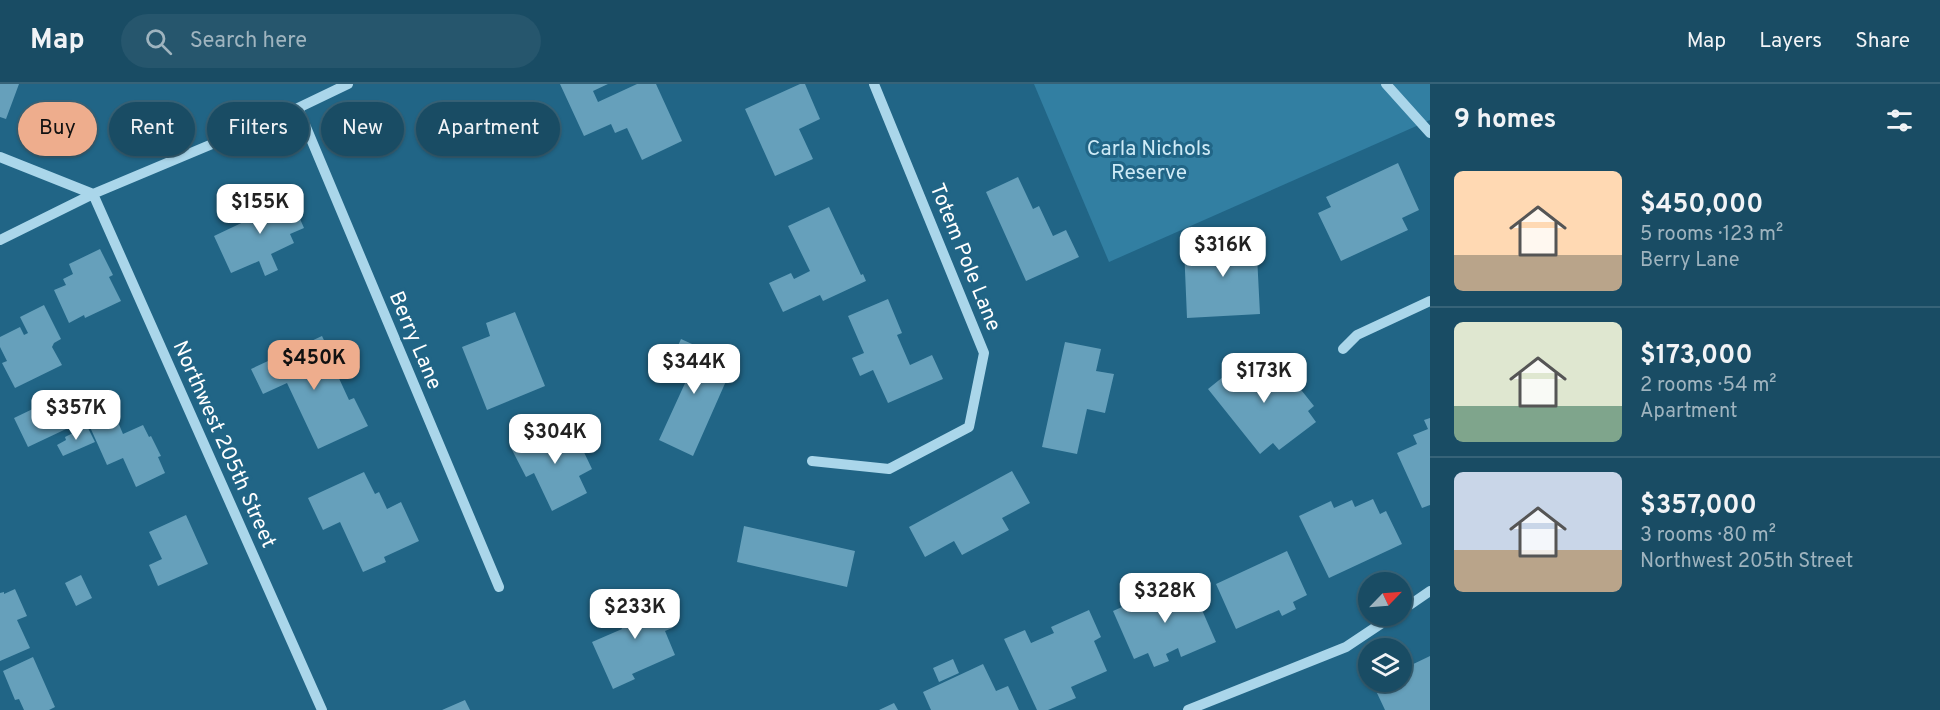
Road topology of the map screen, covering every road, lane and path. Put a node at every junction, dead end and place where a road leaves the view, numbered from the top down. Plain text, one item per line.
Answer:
1 (348, 84) edge
2 (874, 84) edge
3 (1386, 84) edge
4 (309, 103) edge
5 (1430, 133) edge
6 (309, 134) edge
7 (207, 146) edge
8 (0, 157) edge
9 (93, 194) junction
10 (0, 240) edge
11 (1430, 301) edge
12 (1343, 349) dead end
13 (812, 461) dead end
14 (499, 587) dead end
15 (1430, 591) edge
16 (1412, 603) edge
17 (1378, 626) edge
18 (321, 710) edge
19 (1188, 710) edge

1 - 4 street
2 - 13 street, Totem Pole Lane
3 - 5 street
6 - 14 street, Berry Lane
7 - 9 street
8 - 9 street
9 - 10 street
9 - 18 street, Northwest 205th Street
11 - 12 street
15 - 16 street
17 - 19 street

